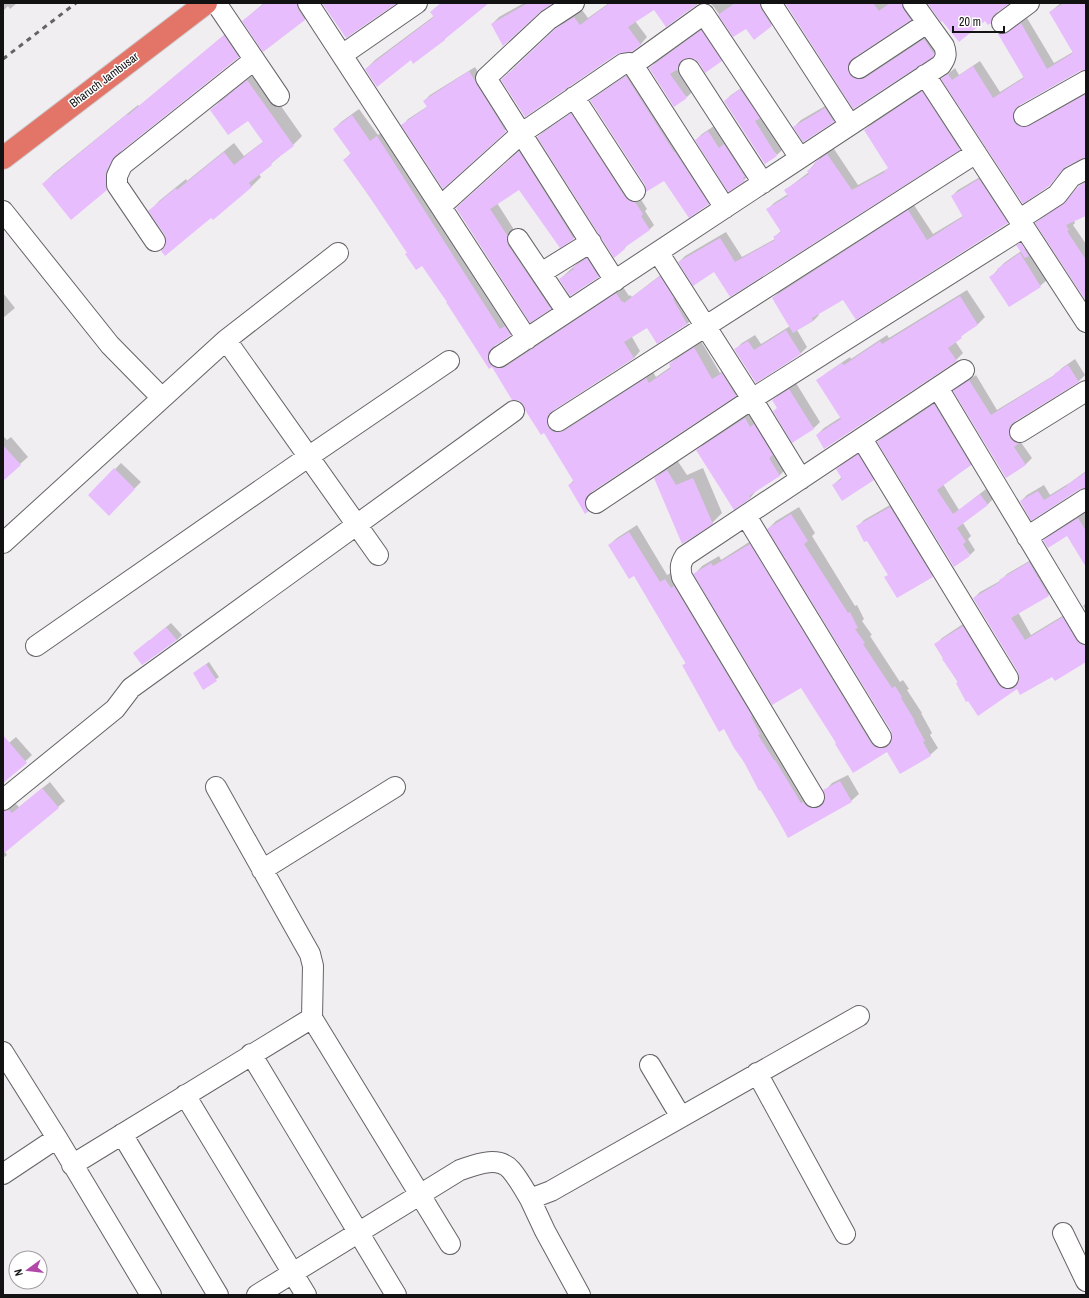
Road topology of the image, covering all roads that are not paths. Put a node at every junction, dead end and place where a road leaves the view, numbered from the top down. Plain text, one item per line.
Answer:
1 (206, 3) edge
2 (216, 3) edge
3 (308, 3) edge
4 (417, 3) edge
5 (574, 3) edge
6 (771, 3) edge
7 (913, 3) edge
8 (1029, 3) edge
9 (927, 23) junction
10 (1002, 23) dead end
11 (342, 55) junction
12 (254, 60) junction
13 (633, 65) junction
14 (859, 68) dead end
15 (689, 69) dead end
16 (925, 75) junction
17 (1086, 81) edge
18 (279, 96) dead end
19 (574, 97) junction
20 (1024, 116) dead end
21 (850, 125) junction
22 (522, 133) junction
23 (976, 153) junction
24 (3, 158) edge
25 (800, 158) junction
26 (1086, 169) edge
27 (763, 183) junction
28 (635, 191) dead end
29 (441, 206) junction
30 (725, 208) junction
31 (3, 211) edge
32 (1022, 223) junction
33 (518, 238) dead end
34 (155, 241) dead end
35 (590, 242) junction
36 (658, 252) junction
37 (338, 253) dead end
38 (541, 273) junction
39 (615, 281) junction
40 (567, 312) junction
41 (1086, 322) edge
42 (706, 326) junction
43 (527, 339) junction
44 (226, 340) junction
45 (499, 357) dead end
46 (449, 361) dead end
47 (964, 370) dead end
48 (938, 388) junction
49 (1086, 391) edge
50 (162, 398) junction
51 (752, 398) junction
52 (514, 411) dead end
53 (558, 421) dead end
54 (1020, 432) dead end
55 (862, 439) junction
56 (308, 457) junction
57 (801, 479) junction
58 (1086, 499) edge
59 (596, 503) dead end
60 (746, 516) junction
61 (356, 525) junction
62 (1027, 537) junction
63 (3, 543) edge
64 (378, 555) dead end
65 (1086, 634) edge
66 (36, 646) dead end
67 (1008, 678) dead end
68 (881, 737) dead end
69 (216, 787) dead end
70 (395, 787) dead end
71 (814, 797) dead end
72 (3, 800) edge
73 (262, 870) junction
74 (859, 1016) dead end
75 (312, 1018) junction
76 (3, 1052) edge
77 (251, 1054) junction
78 (650, 1065) dead end
79 (757, 1073) junction
80 (185, 1095) junction
81 (680, 1117) junction
82 (122, 1134) junction
83 (57, 1138) junction
84 (72, 1165) junction
85 (3, 1174) edge
86 (420, 1195) junction
87 (530, 1199) junction
88 (358, 1233) junction
89 (1062, 1233) dead end
90 (846, 1234) dead end
91 (450, 1244) dead end
92 (293, 1273) junction
93 (1086, 1281) edge
94 (150, 1295) edge
95 (218, 1295) edge
96 (257, 1295) edge
97 (306, 1295) edge
98 (396, 1295) edge
99 (580, 1295) edge

1 - 24 highway, Bharuch Jambusar
2 - 12 street
3 - 11 street
4 - 11 street
5 - 22 street
6 - 21 street
7 - 9 street
8 - 10 street
9 - 14 street
9 - 16 street
11 - 29 street
12 - 18 street
12 - 34 street
13 - 19 street
13 - 25 street
13 - 30 street
15 - 27 street
16 - 21 street
16 - 23 street
17 - 20 street
19 - 22 street
19 - 28 street
21 - 25 street
22 - 29 street
22 - 35 street
23 - 32 street
23 - 42 street
25 - 27 street
26 - 32 street
27 - 30 street
29 - 43 street
30 - 36 street
31 - 50 street
32 - 41 street
32 - 51 street
33 - 38 street
35 - 38 street
35 - 39 street
36 - 39 street
36 - 42 street
37 - 44 street
38 - 40 street
39 - 40 street
40 - 43 street
42 - 51 street
42 - 53 street
43 - 45 street
44 - 50 street
44 - 56 street
46 - 56 street
47 - 48 street
48 - 55 street
48 - 62 street
49 - 54 street
50 - 63 street
51 - 57 street
51 - 59 street
52 - 61 street
55 - 57 street
55 - 67 street
56 - 61 street
56 - 66 street
57 - 60 street
58 - 62 street
60 - 68 street
60 - 71 street
61 - 64 street
61 - 72 street
62 - 65 street
69 - 73 street
70 - 73 street
73 - 75 street
74 - 79 street
75 - 77 street
75 - 86 street
76 - 83 street
77 - 80 street
77 - 88 street
78 - 81 street
79 - 81 street
79 - 90 street
80 - 82 street
80 - 92 street
81 - 87 street
82 - 84 street
82 - 95 street
83 - 84 street
83 - 85 street
84 - 94 street
86 - 87 street
86 - 88 street
86 - 91 street
87 - 99 street
88 - 92 street
88 - 98 street
89 - 93 street
92 - 96 street
92 - 97 street

